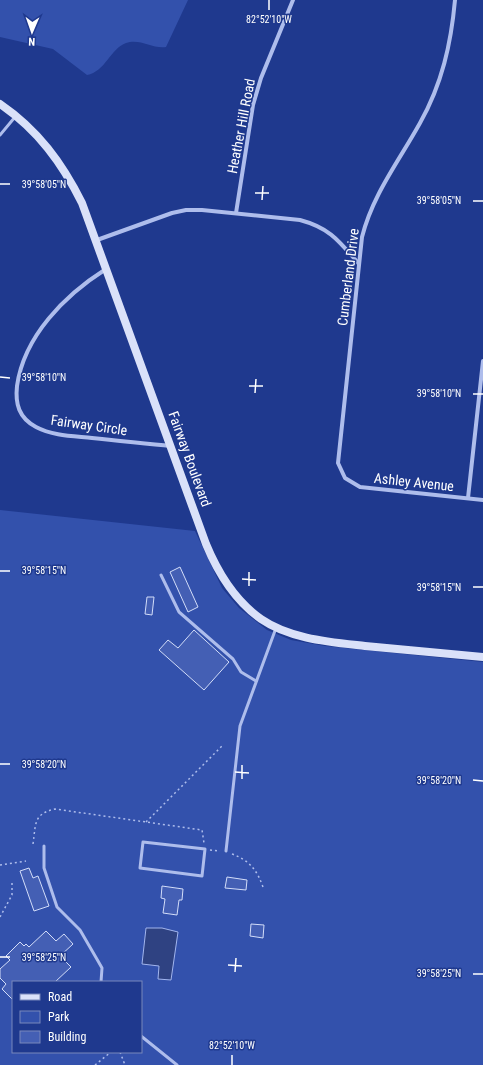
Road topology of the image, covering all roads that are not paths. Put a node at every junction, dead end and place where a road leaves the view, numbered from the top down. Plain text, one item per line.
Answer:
1 (293, 0) edge
2 (456, 0) edge
3 (0, 104) edge
4 (16, 116) junction
5 (0, 135) edge
6 (236, 213) junction
7 (97, 240) junction
8 (358, 264) junction
9 (106, 269) junction
10 (483, 361) edge
11 (482, 385) edge
12 (171, 446) junction
13 (345, 478) joint
14 (468, 498) junction
15 (483, 500) edge
16 (161, 575) dead end
17 (276, 628) junction
18 (483, 657) edge
19 (256, 682) junction
20 (44, 846) dead end
21 (205, 849) joint
22 (226, 851) road end
23 (101, 981) edge
24 (142, 1037) edge
25 (177, 1065) edge

1 - 6 street, Heather Hill Road
2 - 8 street, Cumberland Drive
3 - 4 street, Fairway Boulevard
4 - 5 lane
4 - 7 street, Fairway Boulevard
6 - 7 street
6 - 8 street
7 - 9 street, Fairway Boulevard
8 - 13 street, Cumberland Drive
9 - 12 street, Fairway Boulevard
9 - 12 street, Fairway Circle
10 - 11 street
11 - 14 street
12 - 17 street, Fairway Boulevard
13 - 14 street, Ashley Avenue
14 - 15 street, Ashley Avenue
16 - 19 lane
17 - 18 street, Fairway Boulevard
17 - 19 lane
19 - 22 lane
20 - 23 lane
21 - 21 lane
24 - 25 lane

